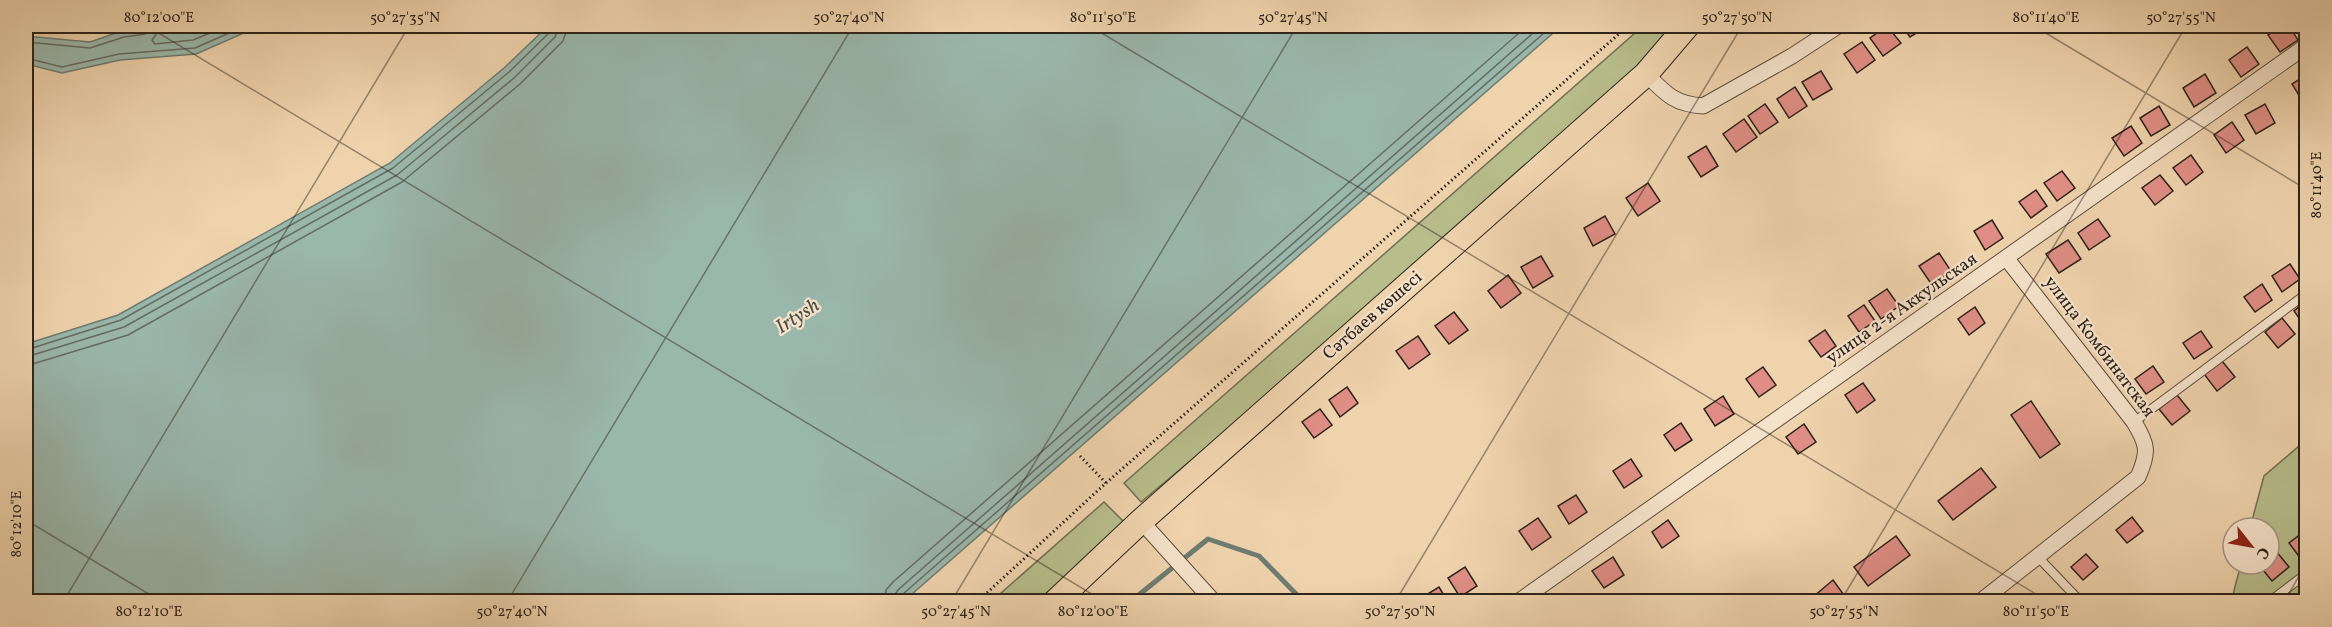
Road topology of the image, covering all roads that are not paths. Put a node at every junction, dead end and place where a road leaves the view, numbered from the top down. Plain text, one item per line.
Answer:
1 (1687, 26) edge
2 (1838, 26) edge
3 (2307, 46) edge
4 (1646, 74) junction
5 (2007, 259) junction
6 (2307, 294) edge
7 (2134, 422) junction
8 (1141, 521) junction
9 (2037, 556) junction
10 (2307, 574) edge
11 (1210, 596) edge
12 (1055, 602) edge
13 (1193, 602) edge
14 (1518, 602) edge
15 (1980, 602) edge
16 (2081, 602) edge
17 (2269, 602) edge

1 - 4 main road, Сәтбаев көшесі
2 - 4 street
3 - 5 street, улица 2-я Аккульская
4 - 8 main road, Сәтбаев көшесі
5 - 7 street, улица Комбинатская
5 - 14 street, улица 2-я Аккульская
6 - 7 lane
7 - 9 street, улица Комбинатская
8 - 11 street
8 - 12 main road, Сәтбаев көшесі
9 - 15 street, улица Комбинатская
9 - 16 lane
10 - 17 lane
11 - 13 lane

